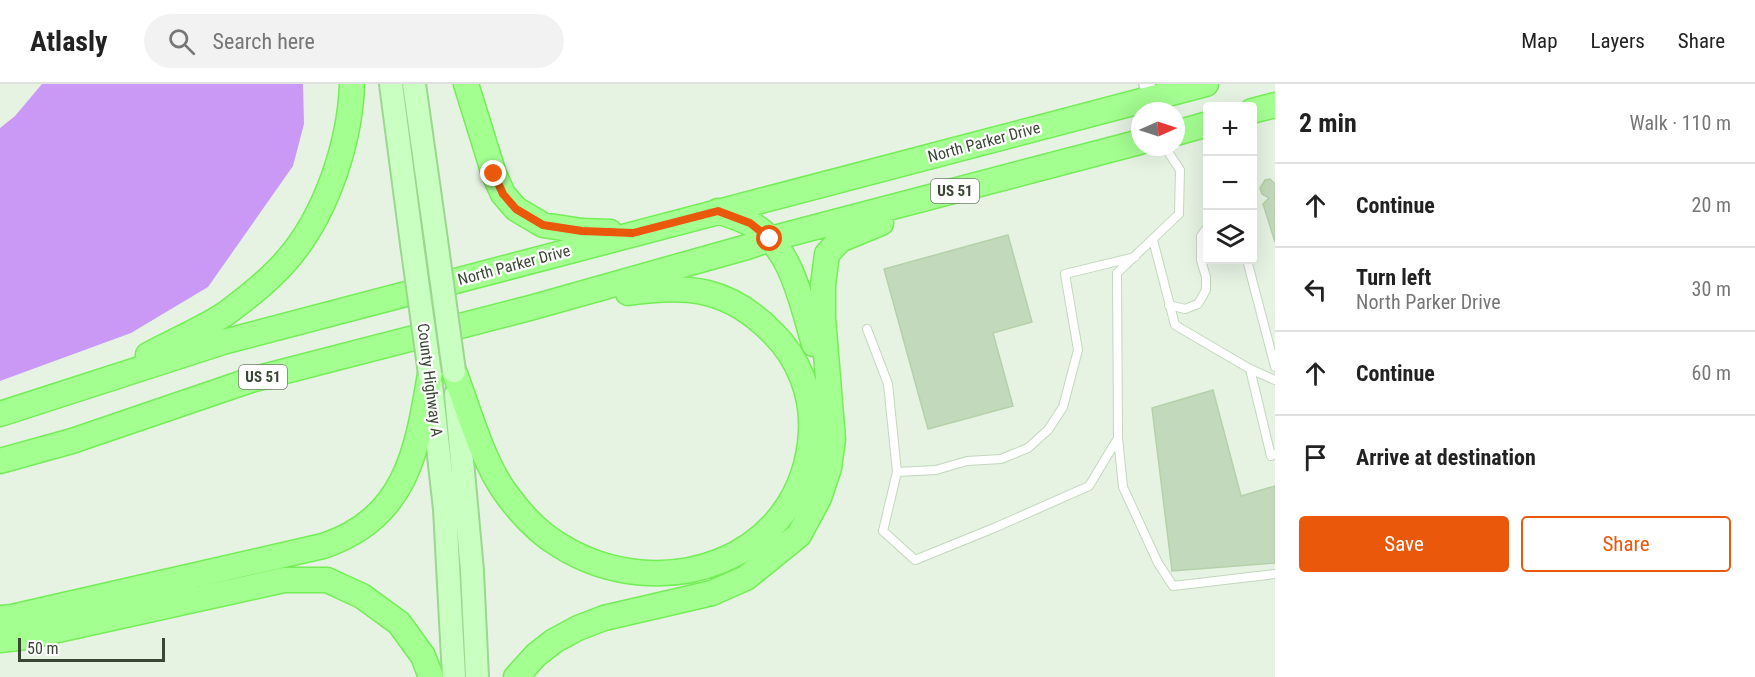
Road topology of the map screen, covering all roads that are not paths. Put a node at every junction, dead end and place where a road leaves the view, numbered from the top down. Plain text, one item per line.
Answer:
1 (352, 84) edge
2 (391, 84) edge
3 (414, 84) edge
4 (466, 84) edge
5 (1206, 84) edge
6 (1150, 98) edge
7 (1275, 105) edge
8 (1257, 110) edge
9 (1203, 125) edge
10 (1185, 130) edge
11 (1131, 144) edge
12 (1171, 156) edge
13 (955, 191) junction
14 (718, 211) junction
15 (633, 233) junction
16 (1203, 234) edge
17 (770, 239) junction
18 (1153, 240) junction
19 (1136, 256) junction
20 (1248, 264) edge
21 (1169, 305) junction
22 (530, 308) junction
23 (867, 329) dead end
24 (1275, 367) edge
25 (1250, 369) junction
26 (454, 371) junction
27 (430, 374) junction
28 (1275, 380) edge
29 (92, 384) junction
30 (830, 395) junction
31 (0, 414) edge
32 (1118, 438) junction
33 (72, 441) junction
34 (1275, 454) edge
35 (0, 461) edge
36 (0, 470) edge
37 (897, 472) junction
38 (1275, 574) edge
39 (0, 618) edge
40 (0, 640) edge
41 (431, 677) edge
42 (454, 677) edge
43 (477, 677) edge
44 (516, 677) edge

1 - 29 main road
2 - 27 main road, County Highway A, bridge
3 - 26 main road, County Highway A, bridge
4 - 15 main road
5 - 6 main road, North Parker Drive / US 51
6 - 14 main road, North Parker Drive / US 51
7 - 8 main road
9 - 10 main road
11 - 13 main road, US 51
12 - 18 lane
13 - 17 main road, US 51
13 - 30 main road
14 - 15 main road, North Parker Drive / US 51
14 - 17 main road
15 - 29 main road, North Parker Drive / US 51
16 - 21 lane
17 - 22 main road, US 51
17 - 30 main road
18 - 19 lane
18 - 21 lane
19 - 32 lane
19 - 37 lane
20 - 24 lane
21 - 25 lane
22 - 26 main road
22 - 33 main road, US 51
23 - 37 lane
25 - 28 lane
25 - 34 lane
26 - 43 main road, County Highway A
27 - 39 main road
27 - 42 main road, County Highway A
29 - 31 main road, North Parker Drive / US 51
30 - 44 main road
32 - 37 lane
32 - 38 lane
33 - 35 main road, US 51
33 - 36 main road
40 - 41 main road

